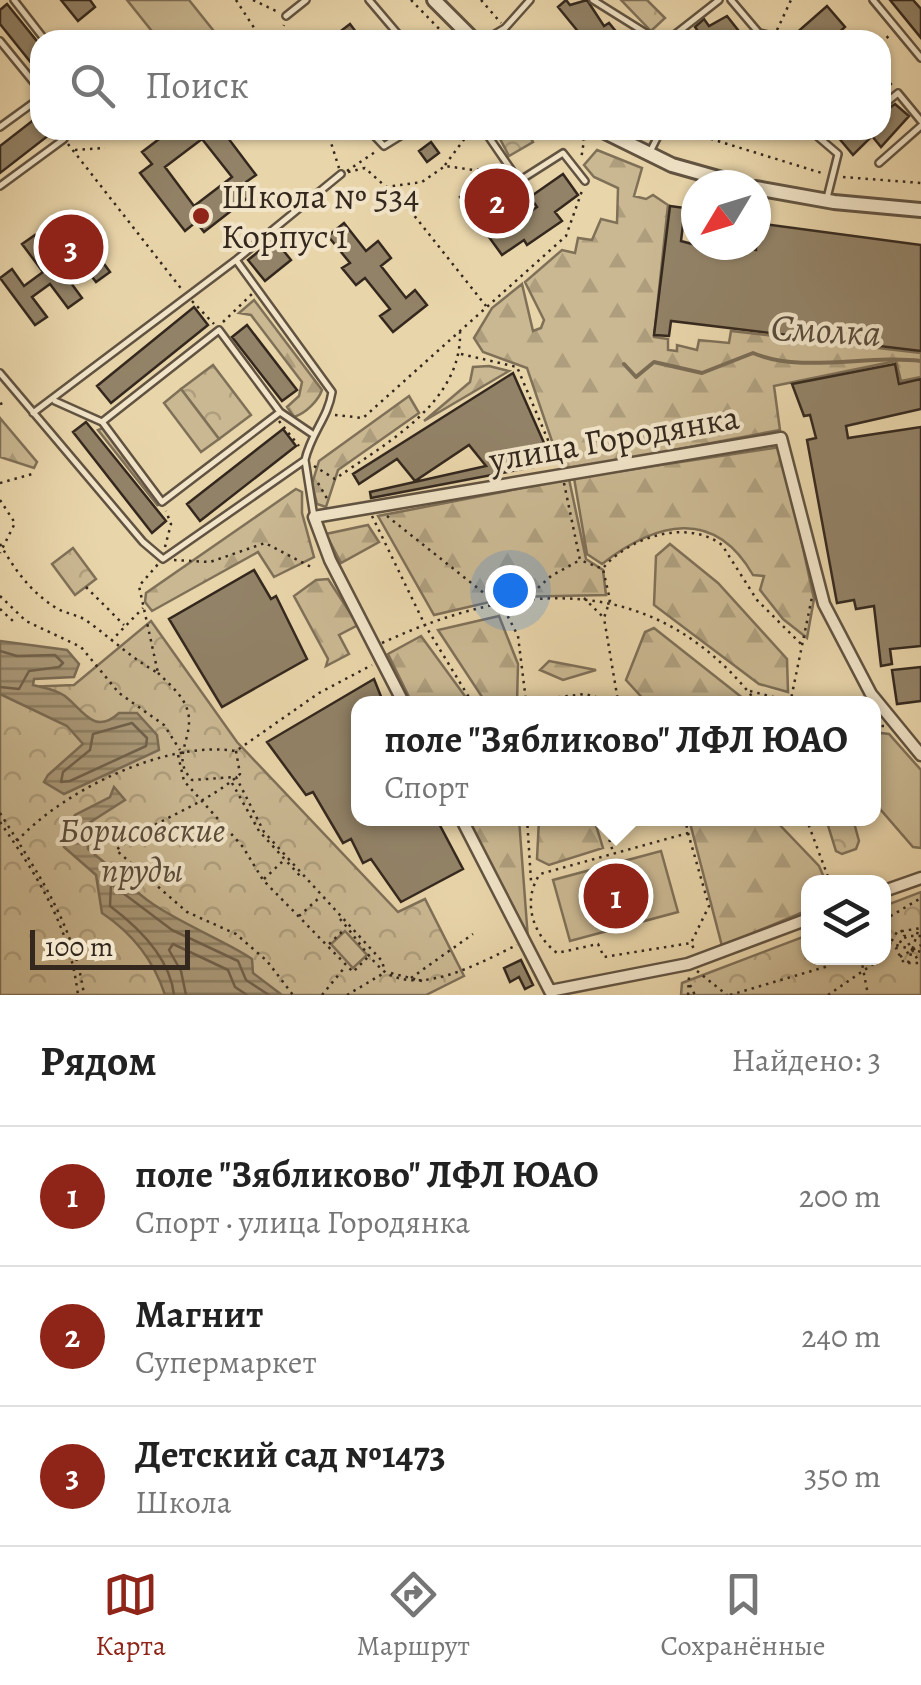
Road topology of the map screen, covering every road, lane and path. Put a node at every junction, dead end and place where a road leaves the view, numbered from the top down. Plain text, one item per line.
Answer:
1 (14, 0) edge
2 (236, 0) edge
3 (253, 0) edge
4 (306, 0) edge
5 (369, 0) edge
6 (411, 0) edge
7 (434, 0) edge
8 (530, 0) edge
9 (593, 0) edge
10 (720, 0) edge
11 (731, 0) edge
12 (792, 0) edge
13 (873, 0) edge
14 (286, 16) junction
15 (897, 29) junction
16 (37, 30) edge
17 (256, 30) edge
18 (282, 30) edge
19 (394, 30) edge
20 (440, 30) edge
21 (464, 30) edge
22 (502, 30) edge
23 (641, 30) edge
24 (681, 30) edge
25 (751, 30) edge
26 (774, 30) edge
27 (891, 34) edge
28 (0, 41) edge
29 (921, 58) edge
30 (30, 78) edge
31 (891, 85) edge
32 (898, 94) junction
33 (891, 99) edge
34 (30, 105) edge
35 (921, 124) edge
36 (0, 127) edge
37 (63, 140) edge
38 (65, 140) edge
39 (330, 140) edge
40 (378, 140) edge
41 (394, 140) edge
42 (463, 140) edge
43 (490, 140) edge
44 (584, 140) edge
45 (619, 140) edge
46 (656, 140) edge
47 (715, 140) edge
48 (822, 140) edge
49 (384, 146) junction
50 (106, 148) dead end
51 (73, 150) junction
52 (649, 156) junction
53 (878, 163) joint
54 (445, 166) junction
55 (508, 167) junction
56 (694, 170) edge
57 (577, 171) junction
58 (341, 174) junction
59 (832, 175) junction
60 (876, 180) junction
61 (585, 181) joint
62 (921, 183) edge
63 (0, 186) edge
64 (386, 188) junction
65 (771, 191) edge
66 (826, 201) junction
67 (921, 210) edge
68 (236, 260) junction
69 (258, 288) junction
70 (188, 297) junction
71 (486, 307) junction
72 (219, 330) junction
73 (460, 331) junction
74 (461, 354) junction
75 (0, 373) edge
76 (54, 401) junction
77 (33, 413) junction
78 (278, 414) junction
79 (328, 414) junction
80 (102, 422) junction
81 (311, 433) junction
82 (306, 458) junction
83 (36, 473) dead end
84 (563, 475) junction
85 (334, 479) junction
86 (0, 484) edge
87 (321, 488) junction
88 (0, 500) edge
89 (162, 502) junction
90 (368, 508) junction
91 (336, 513) junction
92 (314, 517) junction
93 (0, 544) edge
94 (2, 551) edge
95 (162, 559) junction
96 (580, 560) junction
97 (313, 568) dead end
98 (603, 568) junction
99 (816, 580) junction
100 (86, 587) dead end
101 (0, 596) edge
102 (583, 598) junction
103 (526, 599) junction
104 (610, 600) junction
105 (499, 604) junction
106 (143, 608) junction
107 (0, 609) edge
108 (604, 618) junction
109 (14, 622) dead end
110 (124, 624) junction
111 (425, 625) junction
112 (110, 642) junction
113 (802, 645) junction
114 (376, 646) junction
115 (383, 660) junction
116 (158, 674) junction
117 (748, 691) junction
118 (400, 696) edge
119 (468, 696) edge
120 (525, 696) edge
121 (619, 696) edge
122 (752, 696) edge
123 (767, 696) edge
124 (791, 696) edge
125 (874, 696) edge
126 (881, 705) edge
127 (236, 751) junction
128 (180, 752) junction
129 (921, 755) edge
130 (236, 777) junction
131 (231, 782) junction
132 (202, 800) junction
133 (0, 813) edge
134 (0, 822) edge
135 (465, 826) edge
136 (527, 826) edge
137 (605, 826) edge
138 (687, 826) edge
139 (809, 826) edge
140 (688, 833) junction
141 (17, 841) junction
142 (613, 853) junction
143 (284, 860) junction
144 (827, 875) edge
145 (921, 878) edge
146 (263, 880) junction
147 (531, 886) junction
148 (891, 889) edge
149 (320, 897) junction
150 (921, 898) edge
151 (891, 916) edge
152 (298, 917) junction
153 (801, 922) edge
154 (347, 927) junction
155 (920, 927) edge
156 (901, 930) junction
157 (473, 934) dead end
158 (919, 935) edge
159 (904, 936) junction
160 (891, 941) edge
161 (523, 942) junction
162 (691, 943) junction
163 (891, 943) edge
164 (897, 944) junction
165 (328, 945) junction
166 (921, 945) edge
167 (912, 950) junction
168 (921, 952) edge
169 (371, 954) junction
170 (898, 958) junction
171 (701, 960) junction
172 (920, 963) edge
173 (688, 964) junction
174 (346, 965) junction
175 (829, 965) edge
176 (862, 965) edge
177 (872, 965) edge
178 (908, 965) junction
179 (385, 972) junction
180 (864, 972) junction
181 (410, 978) junction
182 (434, 984) junction
183 (546, 993) edge
184 (81, 995) edge
185 (293, 995) edge
186 (322, 995) edge
187 (347, 995) edge
188 (688, 995) edge
189 (696, 995) edge
190 (729, 995) edge
191 (828, 995) edge
192 (868, 995) edge

1 - 16 lane
2 - 17 path
3 - 14 path
4 - 14 lane
5 - 19 lane
6 - 20 path
7 - 21 street
8 - 22 lane
9 - 23 lane
10 - 24 lane
11 - 25 lane
12 - 26 path
13 - 15 lane
14 - 18 path
15 - 27 path
15 - 29 lane
28 - 30 lane
31 - 32 path
32 - 33 lane
32 - 35 lane
34 - 36 lane
35 - 53 lane
37 - 63 lane
38 - 51 path
39 - 58 path
40 - 49 lane
41 - 49 lane
42 - 54 path
43 - 55 lane
44 - 57 path
45 - 52 street
46 - 52 lane
47 - 59 path
48 - 59 lane
49 - 58 path
50 - 51 path
51 - 70 path
52 - 56 street
53 - 60 path
54 - 55 path
54 - 64 path
55 - 57 lane
57 - 61 lane
58 - 64 path
58 - 68 lane
59 - 60 path
59 - 66 lane
60 - 62 path
61 - 71 path
64 - 71 path
65 - 66 street
66 - 67 street
68 - 69 lane
68 - 70 lane
69 - 72 path
69 - 79 lane
70 - 72 path
70 - 76 lane
71 - 73 path
72 - 78 lane
72 - 80 lane
73 - 74 path
73 - 79 path
74 - 84 path
74 - 85 path
75 - 77 lane
76 - 77 lane
76 - 80 lane
77 - 95 lane
78 - 81 lane
78 - 82 path
78 - 89 lane
79 - 81 lane
80 - 89 lane
81 - 82 lane
82 - 85 path
82 - 87 path
82 - 92 lane
82 - 95 lane
83 - 86 path
84 - 90 street, улица Городянка
84 - 96 path
84 - 99 street, улица Городянка
85 - 87 path
87 - 91 path
88 - 94 path
89 - 95 path
90 - 91 street, улица Городянка
90 - 105 path
90 - 111 path
91 - 92 street, улица Городянка
92 - 114 street
93 - 94 path
94 - 112 path
95 - 97 path
95 - 106 path
96 - 98 path
96 - 103 path
98 - 104 path
98 - 113 path
99 - 113 path
99 - 125 street, улица Городянка
100 - 110 path
101 - 128 path
102 - 103 path
102 - 104 path
102 - 108 path
103 - 105 path
104 - 108 path
104 - 117 path
105 - 111 path
105 - 120 path
106 - 110 path
106 - 116 path
107 - 109 path
108 - 121 path
110 - 112 path
111 - 114 path
111 - 119 path
112 - 116 path
113 - 124 path
114 - 115 street
115 - 118 street
115 - 127 path
116 - 128 path
117 - 122 path
117 - 123 path
126 - 129 street, улица Городянка
127 - 128 path
127 - 130 path
128 - 130 path
128 - 132 path
128 - 141 path
130 - 131 path
130 - 179 path
131 - 132 path
131 - 143 path
132 - 146 path
132 - 185 path
133 - 141 path
134 - 184 path
135 - 161 street
136 - 147 path
137 - 142 path
138 - 140 path
139 - 144 path
140 - 142 path
140 - 162 path
141 - 184 path
142 - 147 path
143 - 146 path
143 - 149 path
145 - 148 street
146 - 152 path
147 - 162 path
149 - 152 path
149 - 154 path
150 - 151 path
152 - 165 path
153 - 171 street
154 - 165 path
154 - 169 path
155 - 156 path
155 - 158 path
156 - 159 path
156 - 160 path
157 - 181 path
158 - 159 path
158 - 167 path
159 - 164 path
159 - 167 path
161 - 182 path
161 - 183 street
162 - 171 path
163 - 164 path
164 - 167 path
164 - 170 path
165 - 174 path
166 - 167 path
167 - 168 path
167 - 170 path
167 - 172 path
167 - 178 path
169 - 174 path
169 - 179 path
170 - 178 path
171 - 173 street
172 - 178 path
173 - 183 street
173 - 190 path
174 - 186 path
175 - 190 path
176 - 180 path
177 - 180 path
179 - 181 path
179 - 182 path
179 - 187 path
180 - 191 path
180 - 192 path
181 - 182 path
188 - 189 path

